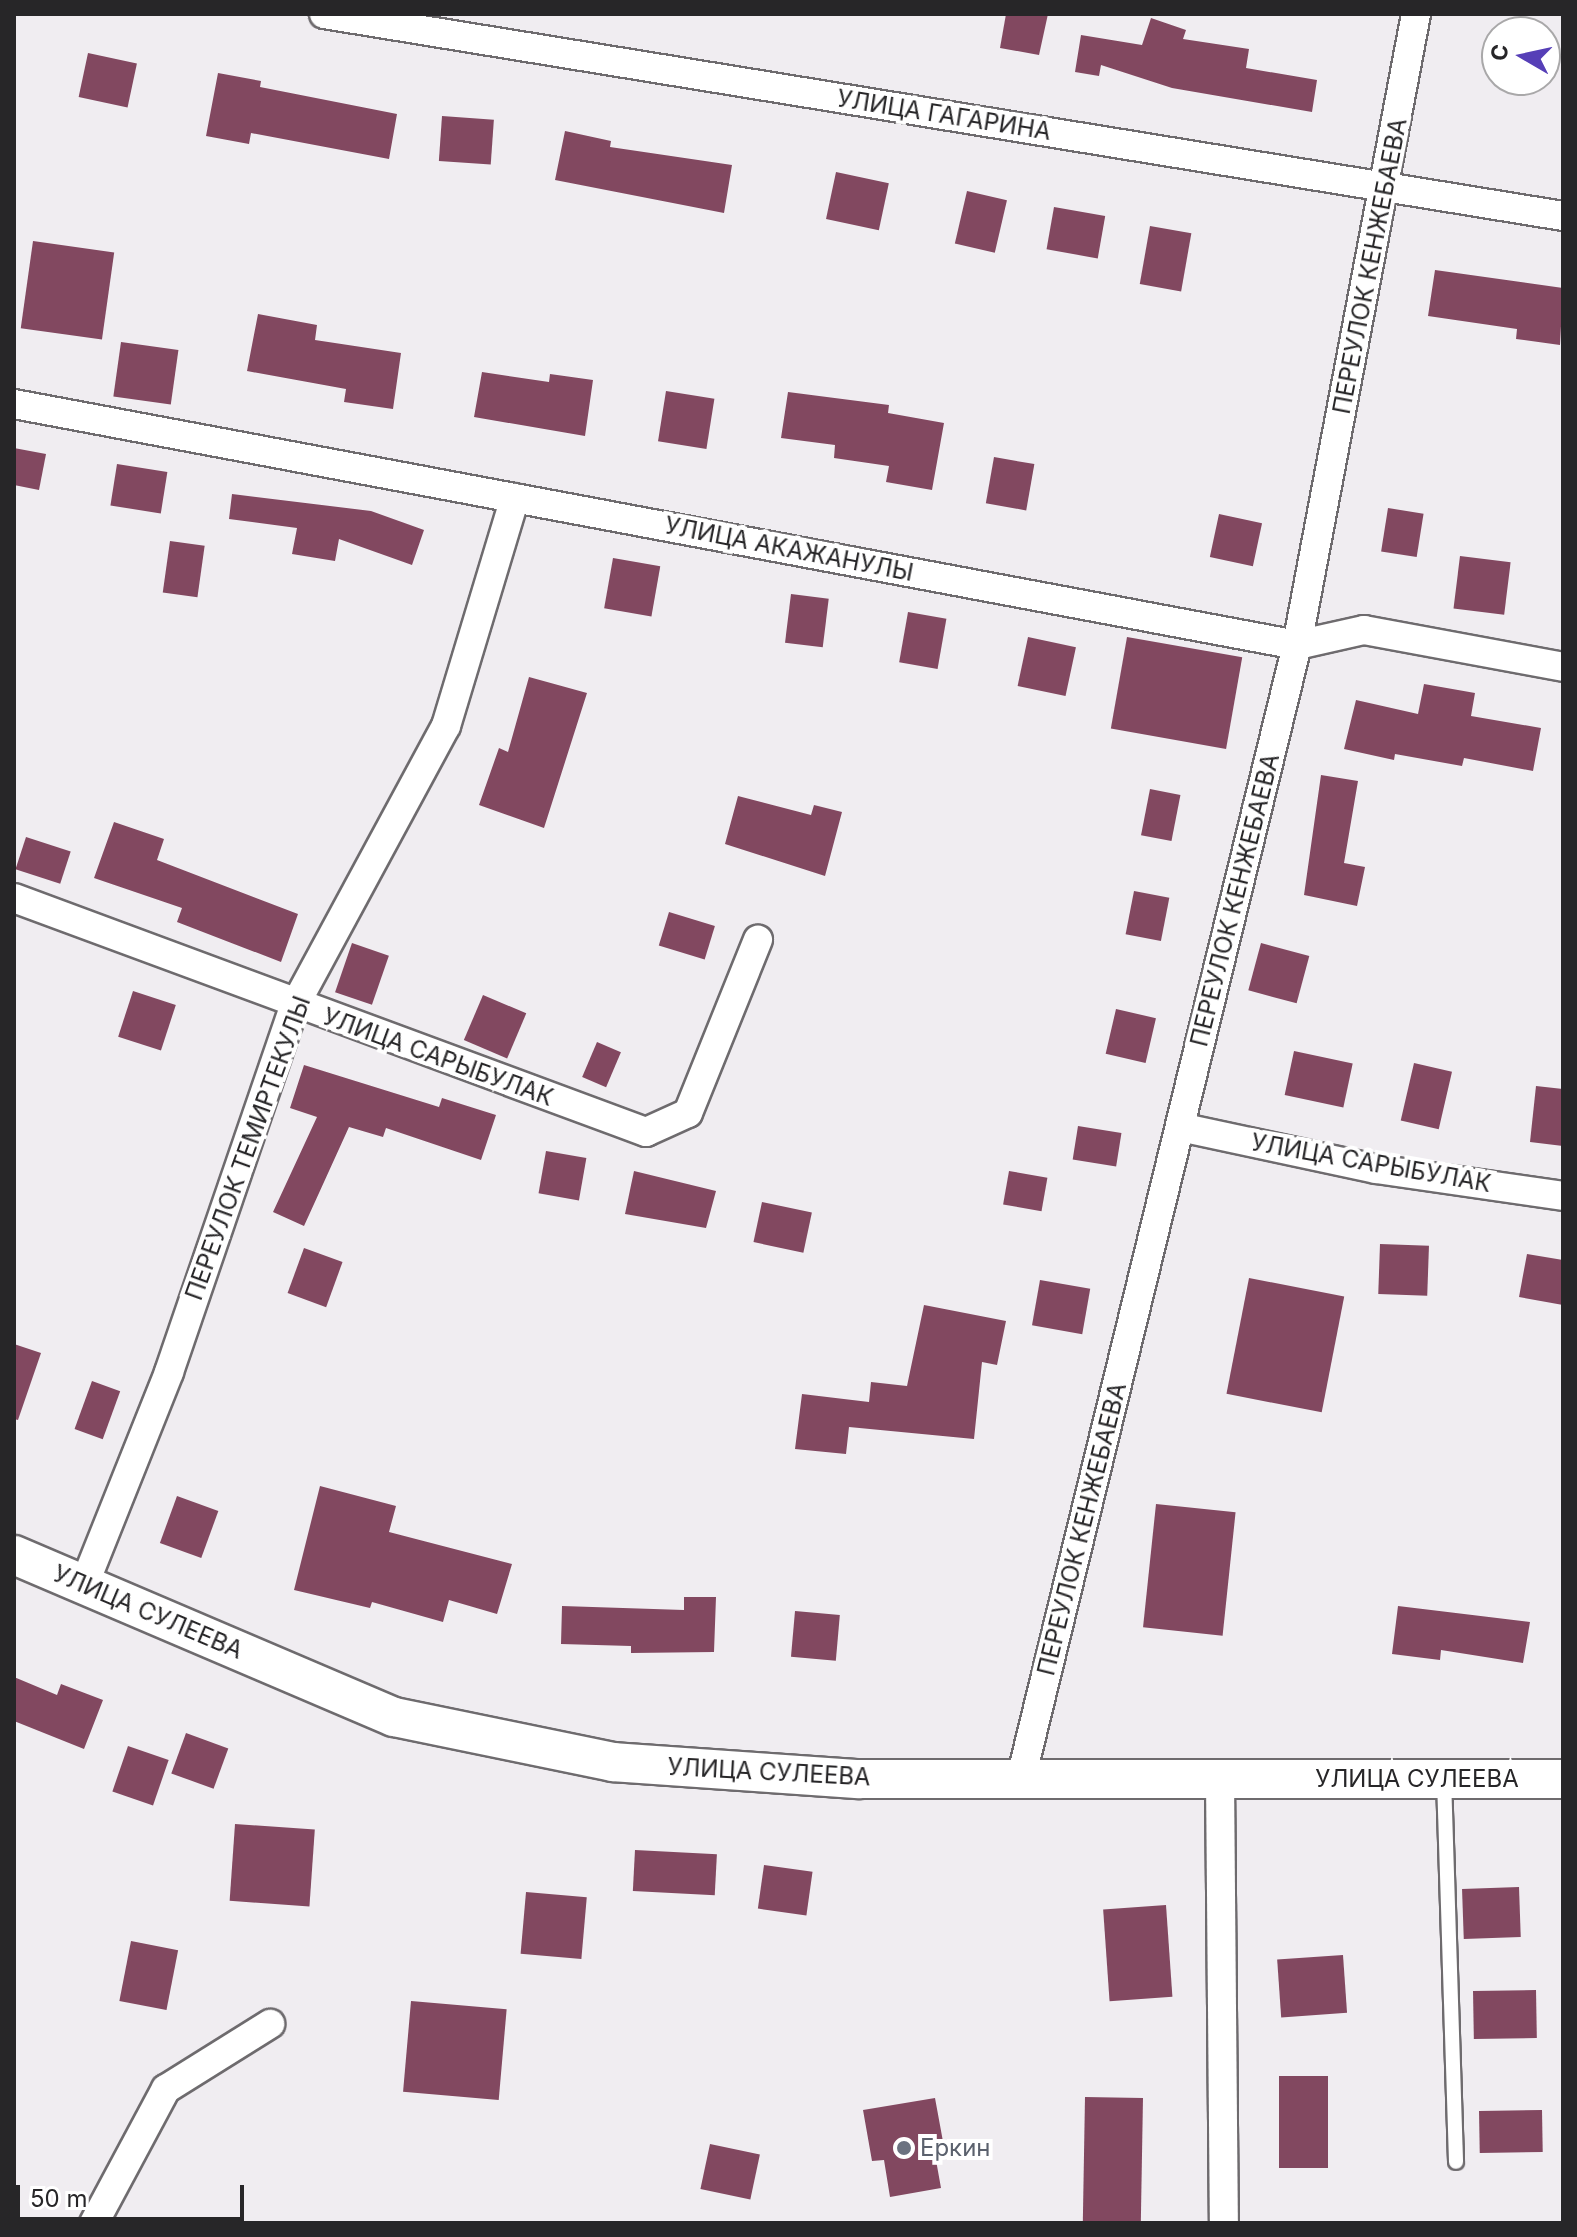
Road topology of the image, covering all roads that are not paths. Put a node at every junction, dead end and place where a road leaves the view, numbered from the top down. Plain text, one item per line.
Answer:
1 (324, 14) edge
2 (1416, 14) edge
3 (1386, 187) junction
4 (1563, 216) edge
5 (14, 404) edge
6 (515, 498) junction
7 (1297, 645) junction
8 (1563, 667) edge
9 (14, 898) edge
10 (758, 940) dead end
11 (295, 1005) junction
12 (1180, 1127) junction
13 (1563, 1196) edge
14 (14, 1555) edge
15 (84, 1585) junction
16 (1021, 1778) junction
17 (1220, 1778) junction
18 (1443, 1779) junction
19 (1563, 1779) edge
20 (270, 2024) dead end
21 (1456, 2162) dead end
22 (94, 2223) edge
23 (1224, 2223) edge

1 - 3 street, УЛИЦА ГАГАРИНА
2 - 3 street, ПЕРЕУЛОК КЕНЖЕБАЕВА
3 - 4 street, УЛИЦА ГАГАРИНА
3 - 7 street, ПЕРЕУЛОК КЕНЖЕБАЕВА
5 - 6 street, УЛИЦА АКАЖАНУЛЫ
6 - 7 street, УЛИЦА АКАЖАНУЛЫ
6 - 11 street, ПЕРЕУЛОК ТЕМИРТЕКУЛЫ
7 - 8 street, УЛИЦА АКАЖАНУЛЫ
7 - 12 street, ПЕРЕУЛОК КЕНЖЕБАЕВА
9 - 11 street, УЛИЦА САРЫБУЛАК
10 - 11 street, УЛИЦА САРЫБУЛАК
11 - 15 street, ПЕРЕУЛОК ТЕМИРТЕКУЛЫ
12 - 13 street, УЛИЦА САРЫБУЛАК
12 - 16 street, ПЕРЕУЛОК КЕНЖЕБАЕВА
14 - 15 main road, УЛИЦА СУЛЕЕВА
15 - 16 main road, УЛИЦА СУЛЕЕВА
16 - 17 main road, УЛИЦА СУЛЕЕВА
17 - 18 main road, УЛИЦА СУЛЕЕВА
17 - 23 street
18 - 19 main road, УЛИЦА СУЛЕЕВА
18 - 21 lane
20 - 22 street

